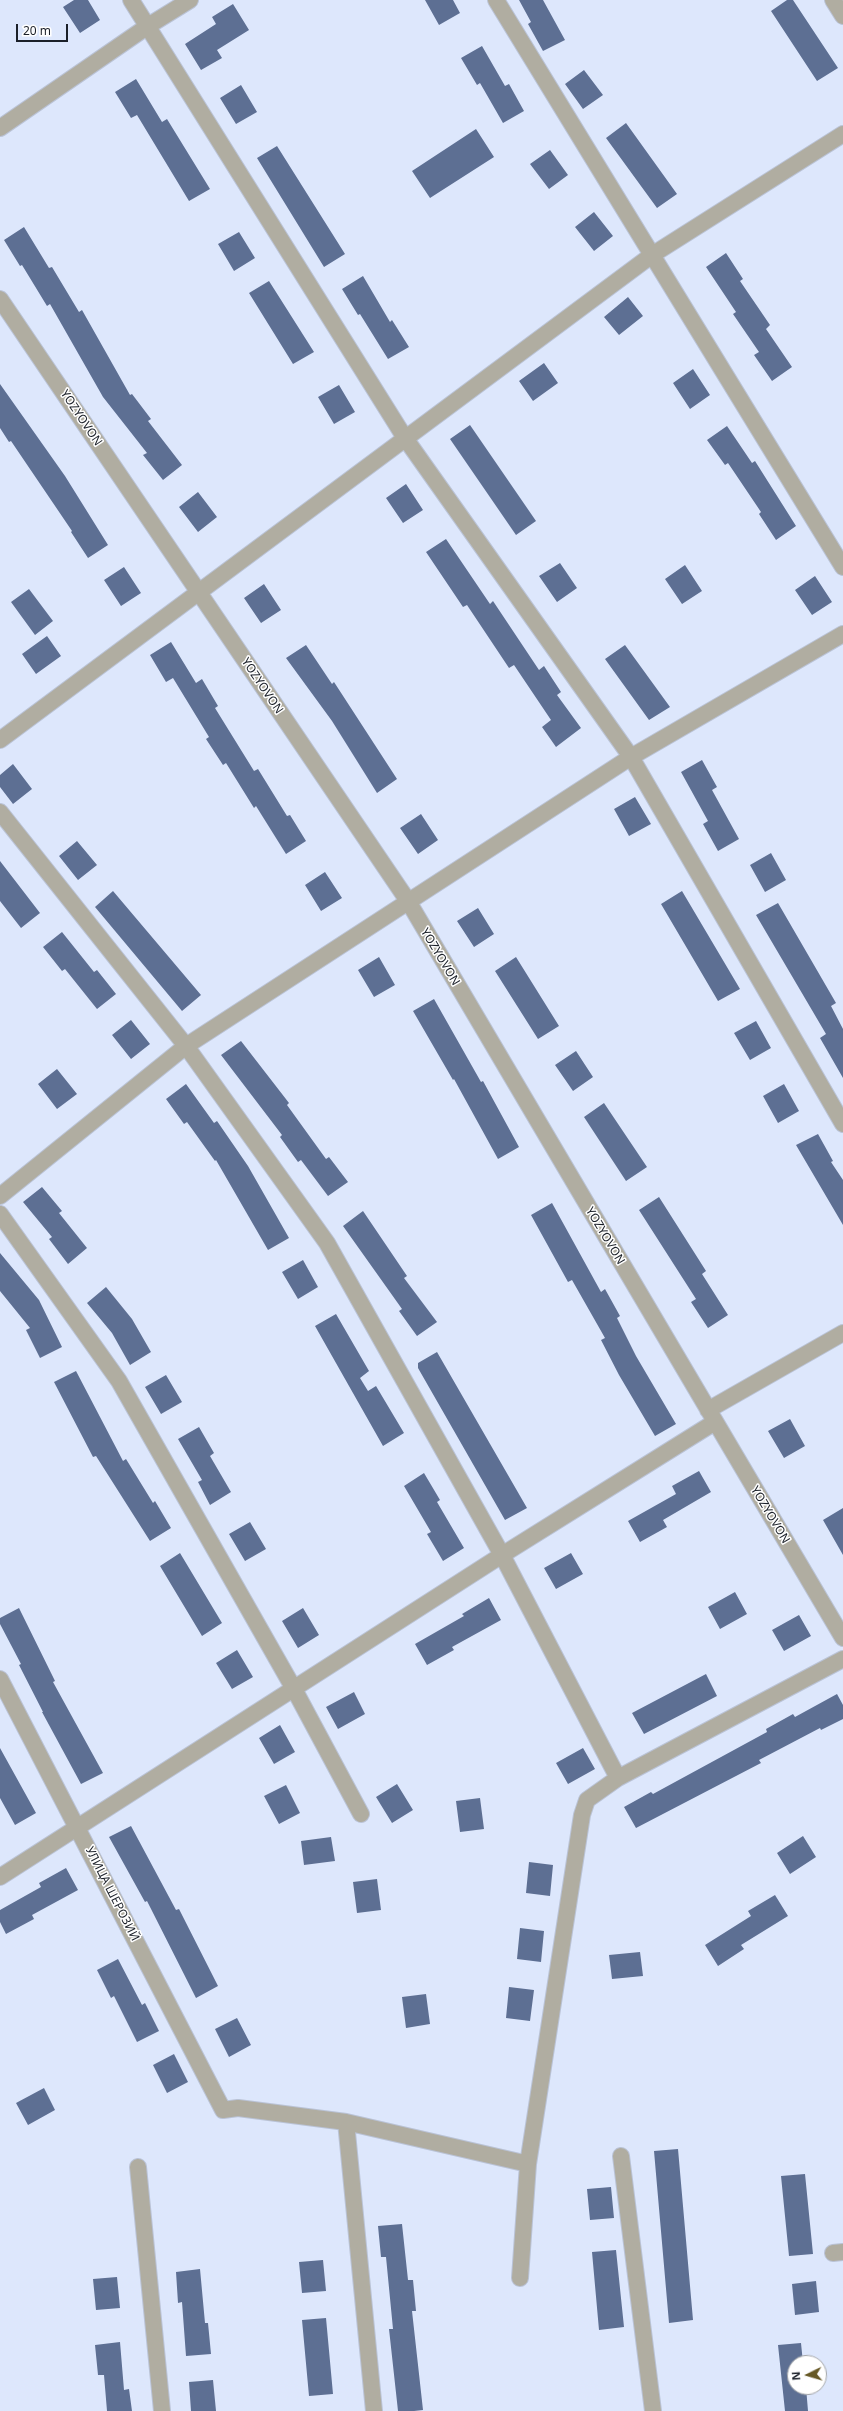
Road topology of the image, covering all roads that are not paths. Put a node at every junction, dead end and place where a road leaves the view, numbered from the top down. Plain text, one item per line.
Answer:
1 (131, 0) edge
2 (190, 0) edge
3 (496, 0) edge
4 (832, 0) edge
5 (843, 16) edge
6 (148, 26) junction
7 (0, 128) edge
8 (843, 134) edge
9 (652, 255) junction
10 (0, 299) edge
11 (405, 438) junction
12 (843, 567) edge
13 (198, 592) junction
14 (843, 634) edge
15 (0, 740) edge
16 (631, 757) junction
17 (0, 812) edge
18 (408, 901) junction
19 (186, 1046) junction
20 (843, 1124) edge
21 (0, 1196) edge
22 (0, 1214) edge
23 (843, 1333) edge
24 (712, 1416) junction
25 (502, 1555) junction
26 (843, 1638) edge
27 (843, 1659) edge
28 (0, 1679) edge
29 (294, 1689) junction
30 (618, 1778) junction
31 (361, 1814) dead end
32 (77, 1828) junction
33 (0, 1877) edge
34 (346, 2122) junction
35 (621, 2156) dead end
36 (528, 2164) junction
37 (138, 2167) dead end
38 (520, 2278) dead end
39 (162, 2411) edge
40 (374, 2411) edge
41 (653, 2411) edge

1 - 6 street
2 - 6 street
3 - 9 street
4 - 5 street
6 - 7 street
6 - 11 street
8 - 9 street
9 - 11 street
9 - 12 street
10 - 13 street, YOZYOVON
11 - 13 street
11 - 16 street
13 - 15 street
13 - 18 street, YOZYOVON
14 - 16 street
16 - 18 street
16 - 20 street
17 - 19 street
18 - 19 street
18 - 24 street, YOZYOVON
19 - 21 street
19 - 25 street
22 - 29 street
23 - 24 street
24 - 25 street
24 - 26 street, YOZYOVON
25 - 29 street
25 - 30 street
27 - 30 street
28 - 32 street, УЛИЦА ШЕРОЗИЙ
29 - 31 street
29 - 32 street
30 - 36 street
32 - 33 street
32 - 34 street, УЛИЦА ШЕРОЗИЙ
34 - 36 street
34 - 40 street
35 - 41 street
36 - 38 street
37 - 39 street

